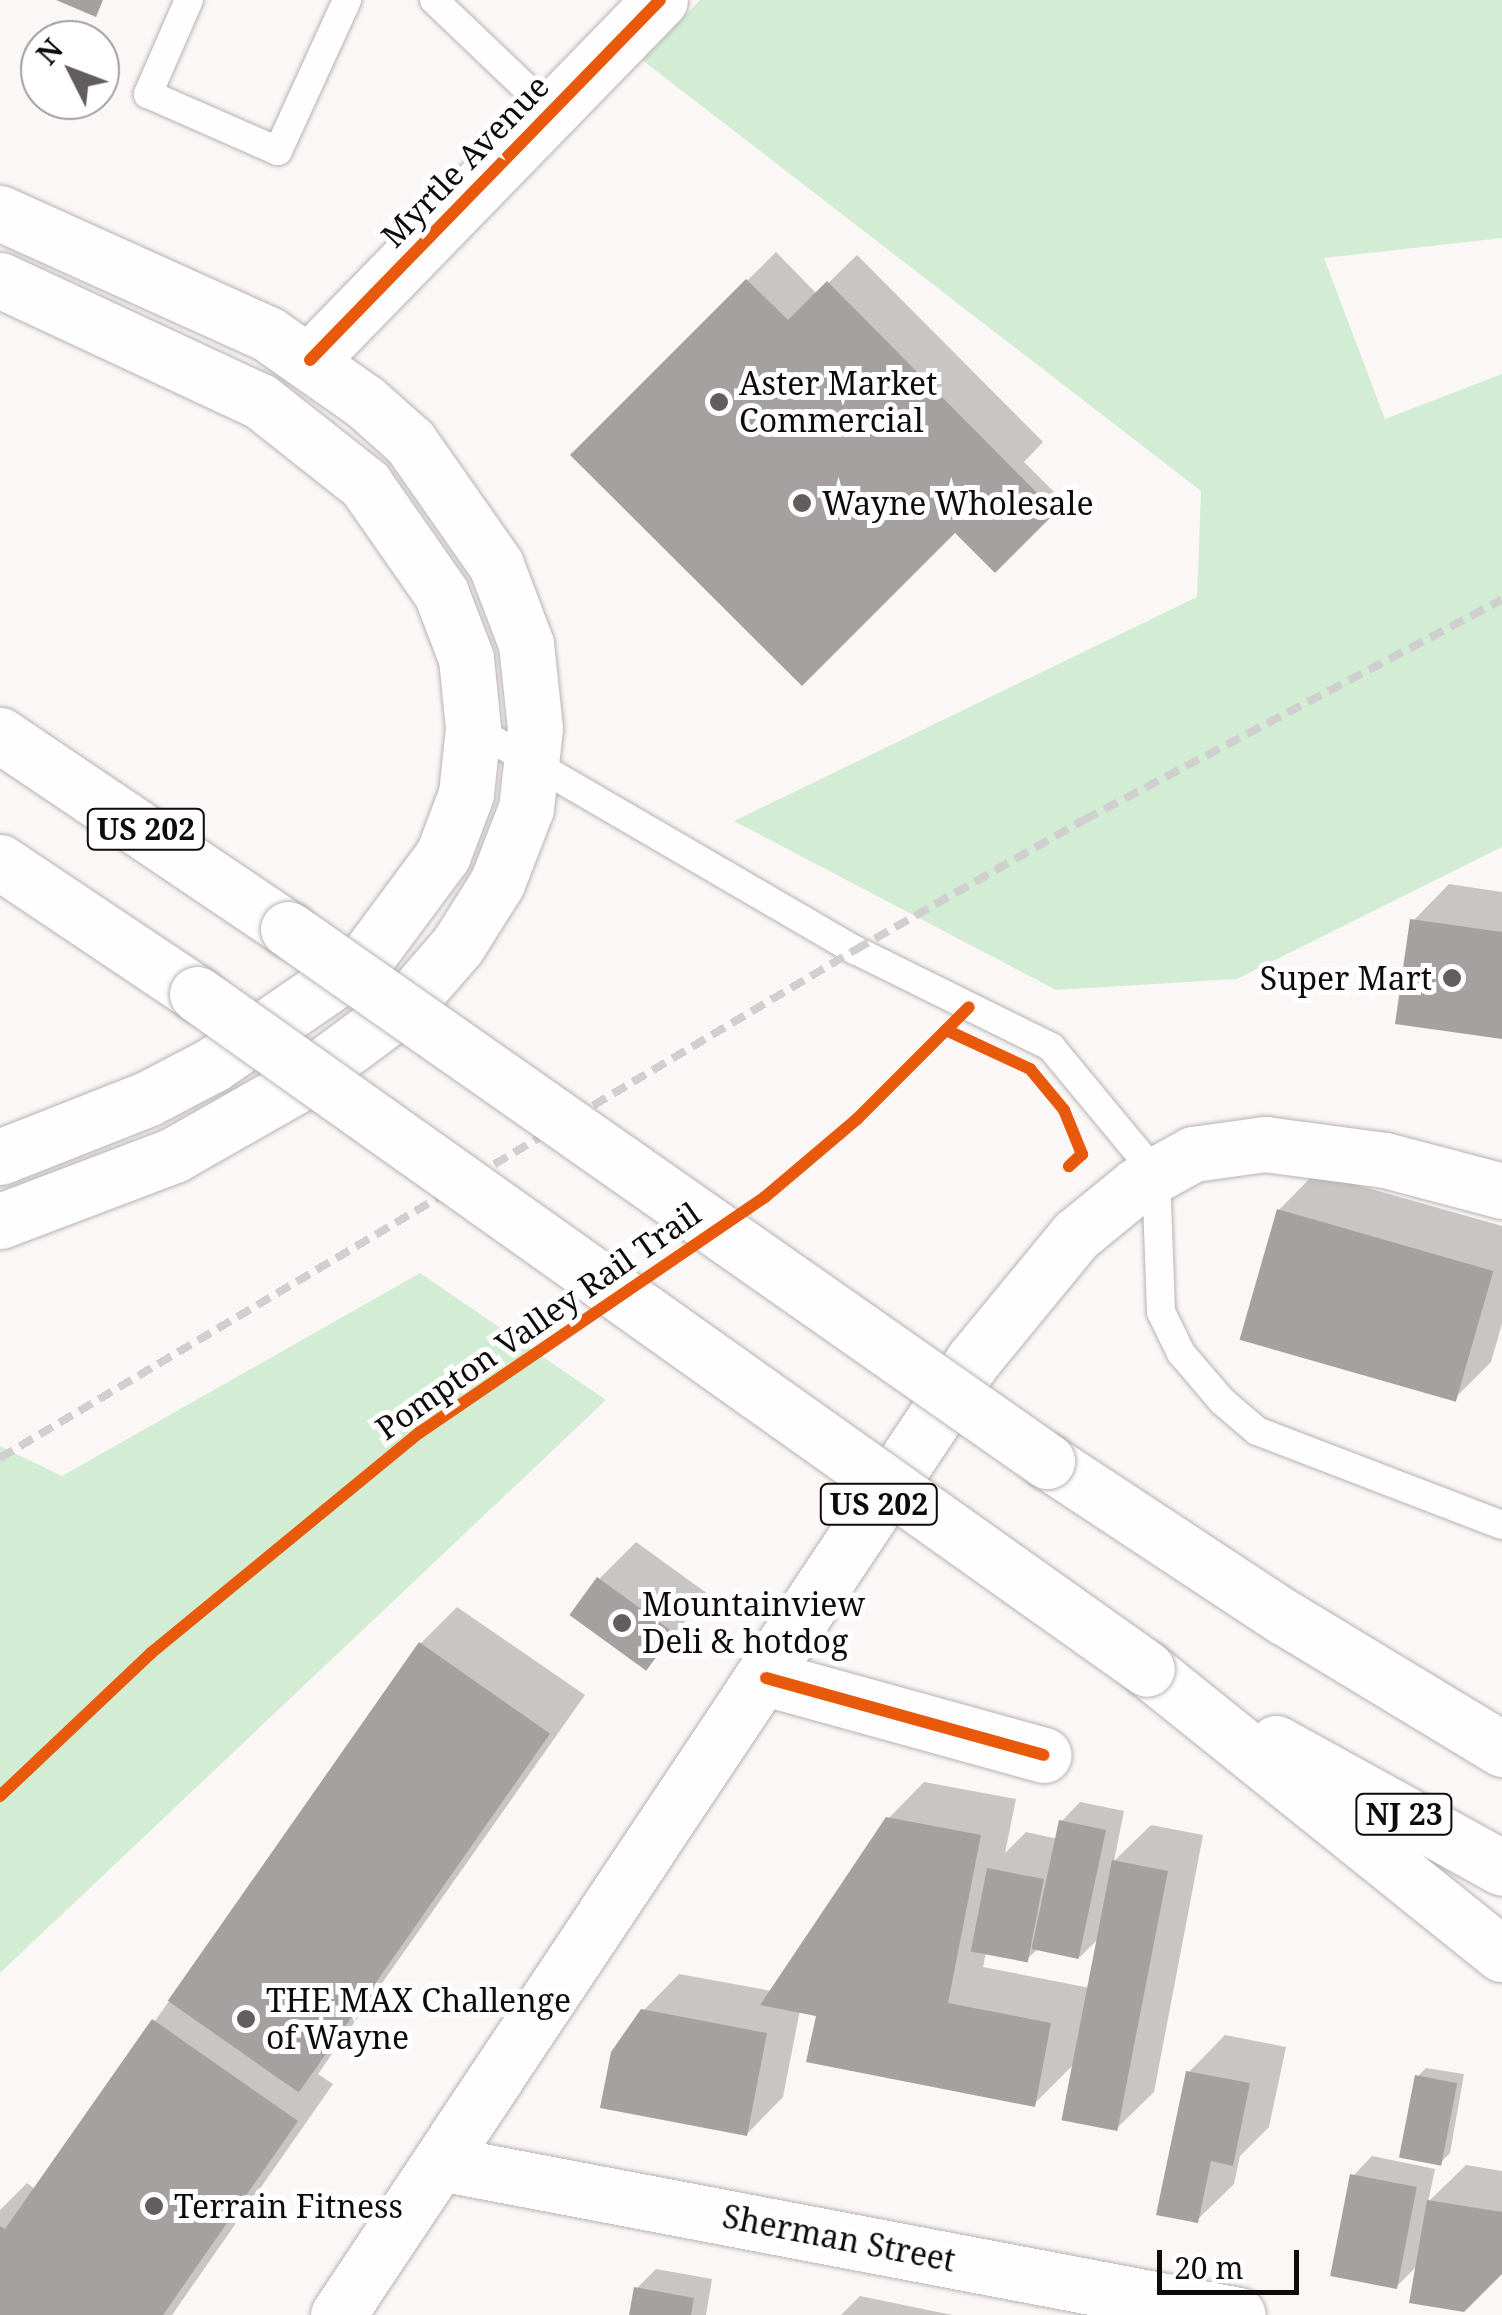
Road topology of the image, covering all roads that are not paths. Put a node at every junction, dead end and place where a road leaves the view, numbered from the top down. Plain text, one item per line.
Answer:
1 (189, 0) edge
2 (346, 0) edge
3 (434, 0) edge
4 (660, 0) edge
5 (551, 112) junction
6 (0, 213) edge
7 (0, 280) edge
8 (310, 360) junction
9 (473, 728) junction
10 (0, 735) edge
11 (533, 761) junction
12 (0, 862) edge
13 (0, 876) edge
14 (69, 906) junction
15 (0, 1157) edge
16 (1156, 1174) junction
17 (1502, 1192) edge
18 (0, 1221) edge
19 (1502, 1525) edge
20 (1148, 1669) joint
21 (766, 1678) junction
22 (1502, 1749) edge
23 (1044, 1755) dead end
24 (1297, 1774) junction
25 (1502, 1868) edge
26 (1502, 1954) edge
27 (440, 2162) junction
28 (338, 2315) edge
29 (1238, 2315) edge

1 - 2 lane
3 - 5 lane
4 - 5 main road, Myrtle Avenue
5 - 8 main road, Myrtle Avenue
6 - 8 main road
7 - 9 main road
8 - 11 main road
9 - 11 lane
9 - 15 main road
10 - 22 main road, US 202, bridge
11 - 16 lane
11 - 18 main road
12 - 14 main road, US 202
13 - 14 main road
14 - 20 main road, US 202, bridge
16 - 17 main road, US 202
16 - 19 lane
16 - 21 main road, US 202
20 - 24 main road, NJ 23
21 - 23 main road
21 - 27 main road, US 202
24 - 25 main road, NJ 23
24 - 26 main road
27 - 28 main road, US 202
27 - 29 main road, Sherman Street

